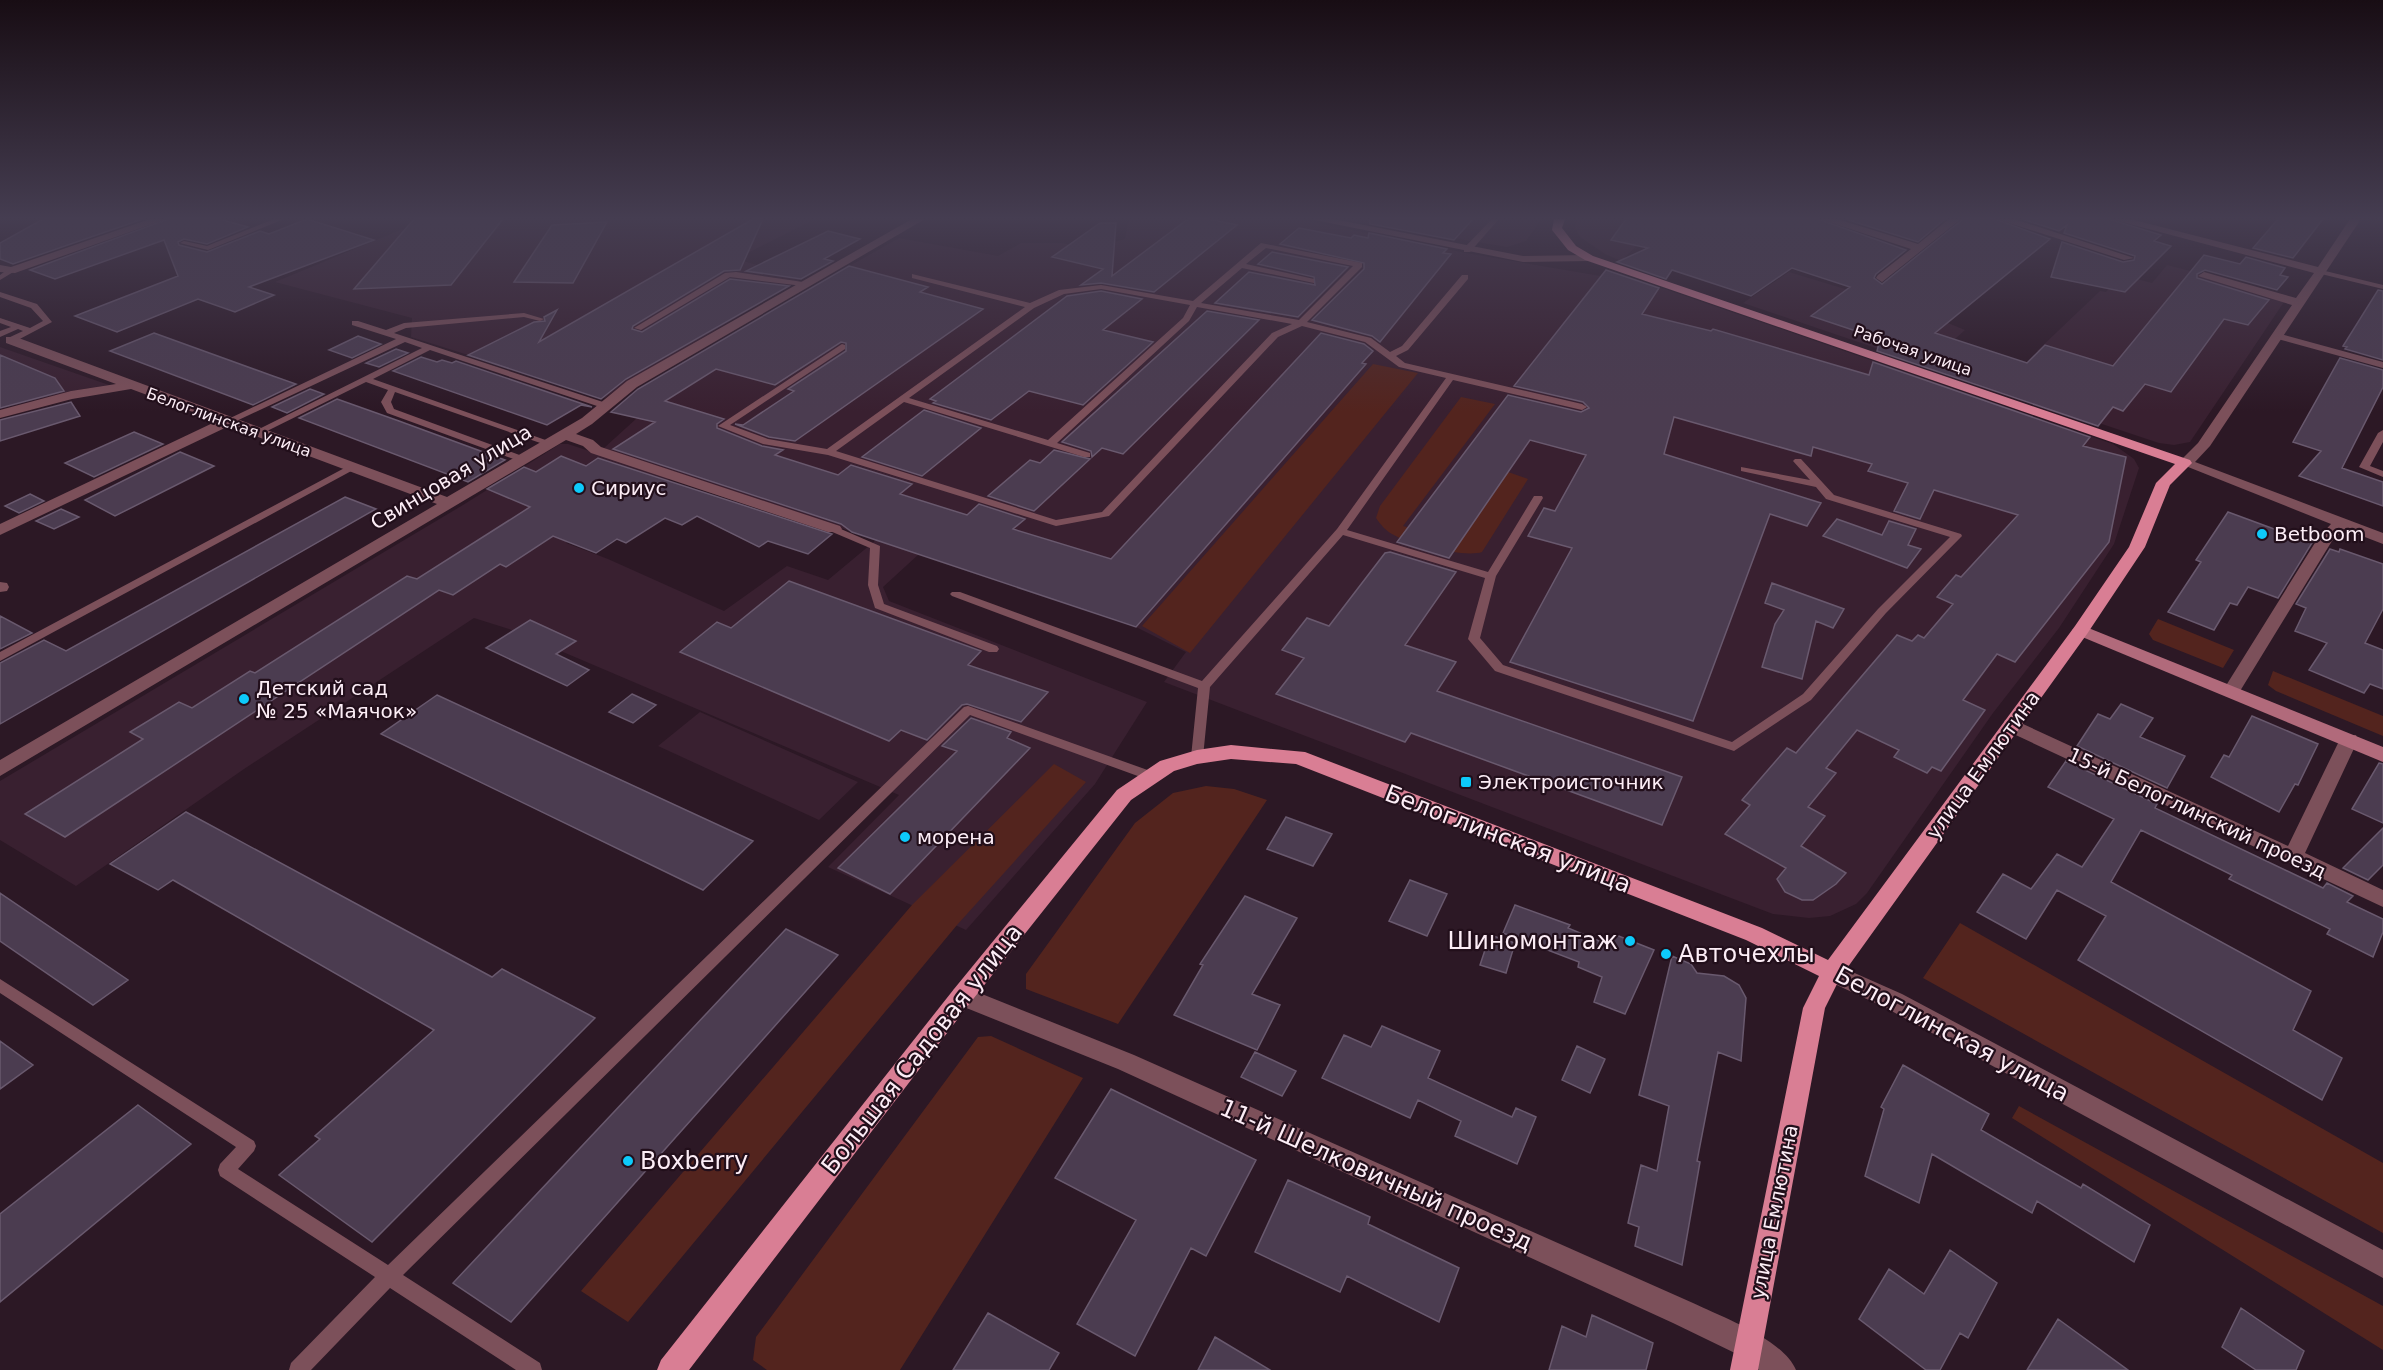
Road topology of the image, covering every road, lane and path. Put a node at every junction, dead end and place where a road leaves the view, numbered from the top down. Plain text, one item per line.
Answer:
1 (715, 283) edge
2 (794, 283) edge
3 (942, 283) edge
4 (1220, 283) edge
5 (1341, 283) edge
6 (1460, 283) edge
7 (1661, 283) edge
8 (2228, 283) edge
9 (2312, 283) edge
10 (2367, 283) edge
11 (803, 284) joint
12 (2383, 287) edge
13 (0, 294) edge
14 (2299, 303) junction
15 (1195, 304) junction
16 (1031, 306) junction
17 (540, 319) dead end
18 (0, 320) edge
19 (355, 323) dead end
20 (1300, 323) junction
21 (19, 326) junction
22 (638, 328) dead end
23 (32, 331) junction
24 (387, 333) junction
25 (2277, 336) junction
26 (5, 337) edge
27 (404, 339) junction
28 (430, 347) junction
29 (842, 347) dead end
30 (1390, 356) junction
31 (2383, 365) edge
32 (1450, 378) junction
33 (366, 379) junction
34 (130, 385) junction
35 (393, 388) junction
36 (902, 399) junction
37 (606, 406) junction
38 (1582, 407) dead end
39 (0, 414) edge
40 (229, 421) junction
41 (258, 432) junction
42 (2383, 433) edge
43 (564, 434) junction
44 (549, 443) junction
45 (1050, 444) junction
46 (829, 452) junction
47 (1087, 454) dead end
48 (522, 459) junction
49 (1798, 461) dead end
50 (2185, 463) junction
51 (352, 467) junction
52 (1744, 470) dead end
53 (2383, 474) edge
54 (1819, 485) junction
55 (1538, 498) dead end
56 (449, 503) junction
57 (2340, 524) junction
58 (834, 529) joint
59 (0, 530) edge
60 (1341, 531) junction
61 (2383, 539) edge
62 (1491, 576) junction
63 (956, 594) dead end
64 (2081, 630) junction
65 (993, 649) dead end
66 (0, 657) edge
67 (1204, 686) junction
68 (2230, 692) junction
69 (2012, 725) junction
70 (2349, 740) junction
71 (2383, 755) edge
72 (1197, 757) junction
73 (0, 769) edge
74 (1151, 776) junction
75 (2293, 857) junction
76 (2383, 899) edge
77 (1832, 972) junction
78 (0, 985) edge
79 (962, 996) junction
80 (2383, 1265) edge
81 (390, 1275) junction
82 (1746, 1358) edge
83 (298, 1370) edge
84 (533, 1370) edge
85 (671, 1370) edge
86 (1782, 1370) edge

1 - 22 lane
2 - 11 lane
3 - 16 lane
4 - 15 lane
5 - 20 lane
6 - 30 lane
7 - 50 main road, Рабочая улица
8 - 14 street
9 - 14 street, улица Емлютина
10 - 12 lane
11 - 37 street, Свинцовая улица
13 - 23 lane
14 - 25 street, улица Емлютина
15 - 16 lane
15 - 20 lane
15 - 45 lane
16 - 36 lane
17 - 24 lane
18 - 21 lane
19 - 24 lane
20 - 30 lane
20 - 46 lane
21 - 23 lane
21 - 26 lane
23 - 26 lane
24 - 27 lane
25 - 31 lane
25 - 50 street, улица Емлютина
26 - 34 street, Белоглинская улица
27 - 28 lane
27 - 40 lane
28 - 33 lane
28 - 37 lane
29 - 46 lane
30 - 32 lane
32 - 38 lane
32 - 60 lane
33 - 35 lane
33 - 41 lane
34 - 39 street
34 - 40 street, Белоглинская улица
35 - 44 lane
35 - 48 lane
36 - 45 lane
36 - 46 lane
37 - 43 street, Свинцовая улица
40 - 41 street, Белоглинская улица
40 - 59 street
41 - 51 street, Белоглинская улица
42 - 53 lane
43 - 44 street, Свинцовая улица
43 - 58 street
44 - 48 street, Свинцовая улица
45 - 47 lane
48 - 56 street, Свинцовая улица
49 - 54 lane
50 - 57 street, Рабочая улица
50 - 64 main road, улица Емлютина
51 - 56 street, Белоглинская улица
51 - 66 lane
52 - 54 lane
54 - 62 lane
55 - 62 lane
56 - 73 street, Свинцовая улица
57 - 61 street, Рабочая улица
57 - 68 street
58 - 65 lane
60 - 62 lane
60 - 67 lane
63 - 67 lane
64 - 68 street
64 - 69 main road, улица Емлютина
67 - 72 lane
68 - 70 street
69 - 75 street, 15-й Белоглинский проезд
69 - 77 main road, улица Емлютина
70 - 71 street
70 - 75 street
72 - 74 main road, Большая Садовая улица
72 - 77 main road, Белоглинская улица
74 - 79 main road, Большая Садовая улица
74 - 81 lane
75 - 76 street, 15-й Белоглинский проезд
77 - 80 street, Белоглинская улица
77 - 82 main road, улица Емлютина
78 - 81 lane
79 - 82 street, 11-й Шелковичный проезд
79 - 85 main road, Большая Садовая улица
81 - 83 lane
81 - 84 lane
82 - 86 street, 11-й Шелковичный проезд

